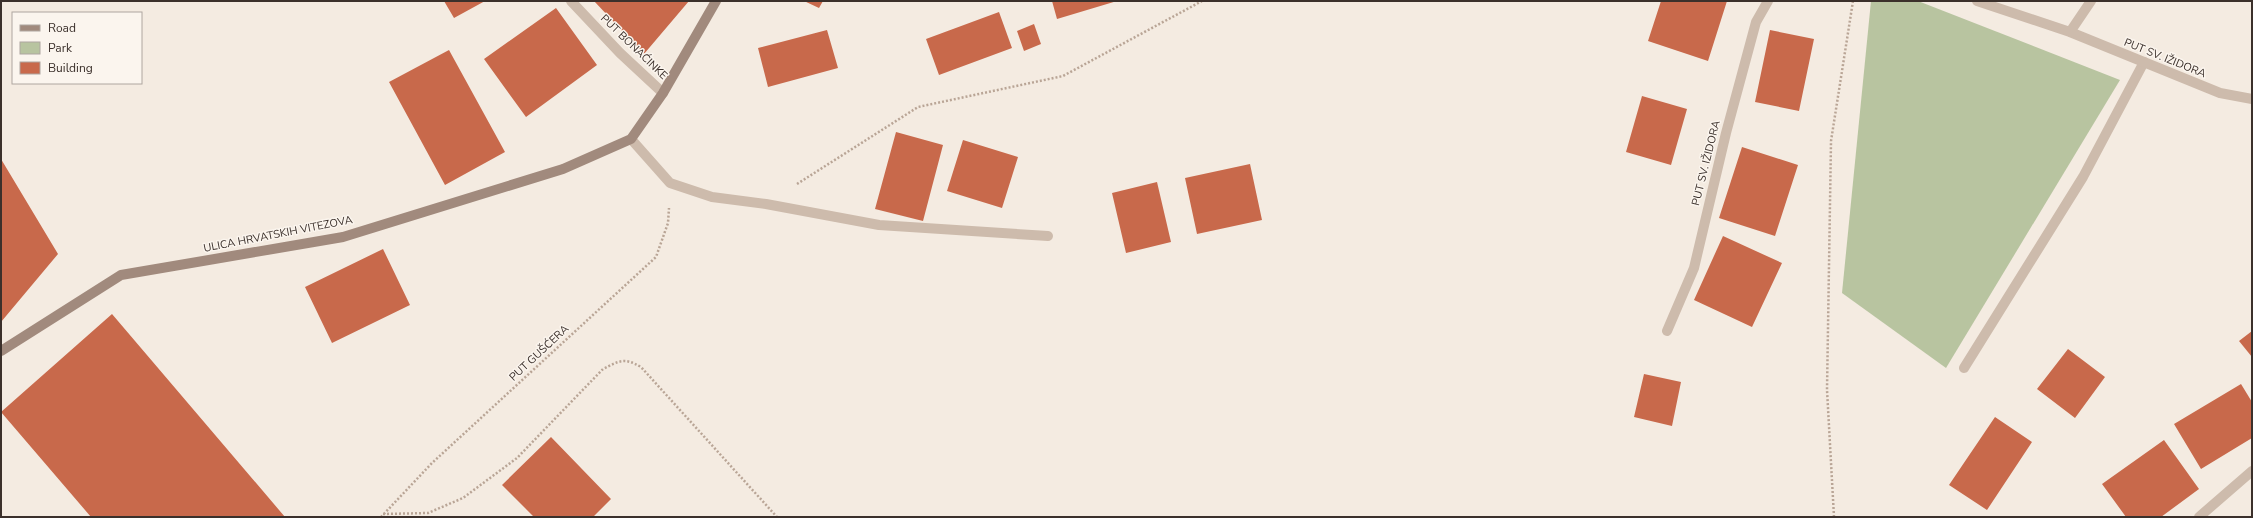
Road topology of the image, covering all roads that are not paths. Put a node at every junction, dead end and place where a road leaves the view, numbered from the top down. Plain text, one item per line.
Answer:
1 (571, 1) edge
2 (716, 1) edge
3 (1768, 1) edge
4 (1977, 1) edge
5 (2091, 1) edge
6 (2070, 32) junction
7 (2144, 62) junction
8 (663, 93) junction
9 (2252, 99) edge
10 (630, 139) junction
11 (1048, 236) dead end
12 (1667, 331) dead end
13 (1, 351) edge
14 (1964, 368) dead end
15 (2252, 471) edge
16 (2199, 517) edge

1 - 8 street, PUT BONAĆINKE
2 - 8 street
3 - 12 street, PUT SV. IŽIDORA
4 - 6 street, PUT SV. IŽIDORA
5 - 6 street
6 - 7 street, PUT SV. IŽIDORA
7 - 9 street, PUT SV. IŽIDORA
7 - 14 street
8 - 10 street
10 - 11 street
10 - 13 street, ULICA HRVATSKIH VITEZOVA
15 - 16 street

